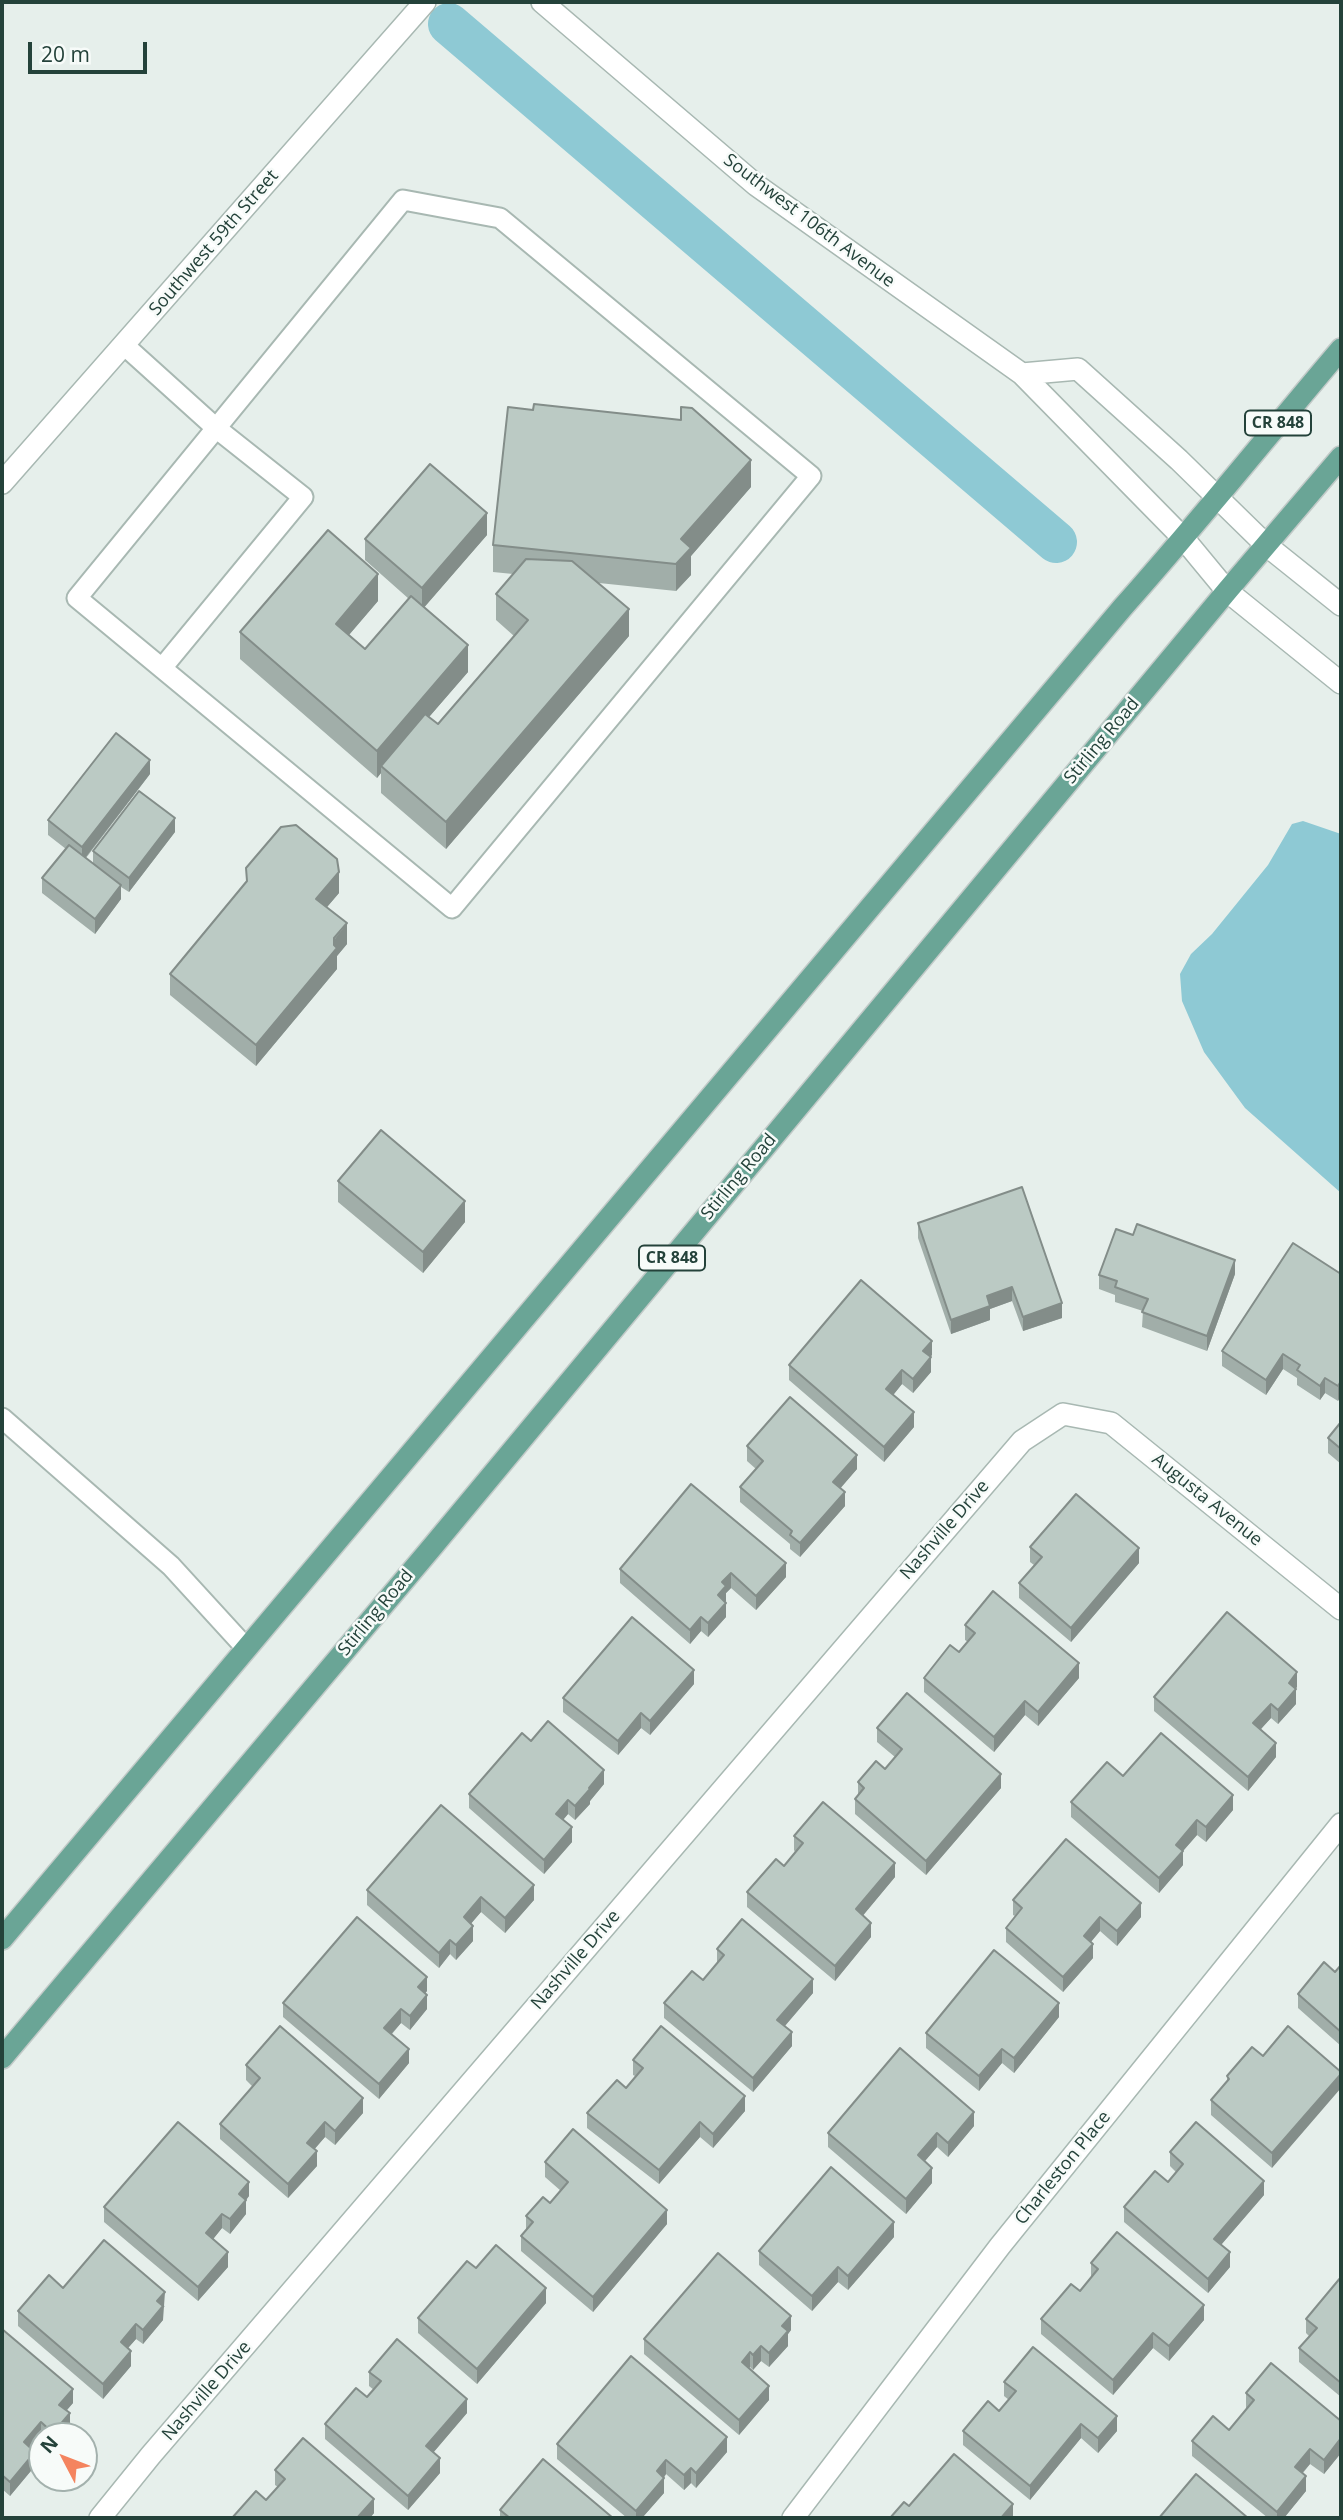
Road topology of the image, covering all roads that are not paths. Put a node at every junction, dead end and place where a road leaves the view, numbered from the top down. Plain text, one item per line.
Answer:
1 (425, 2) edge
2 (542, 2) edge
3 (124, 345) junction
4 (1341, 349) edge
5 (1022, 374) junction
6 (216, 428) junction
7 (1341, 457) edge
8 (2, 483) edge
9 (1216, 498) junction
10 (1184, 539) junction
11 (1266, 545) junction
12 (1227, 590) junction
13 (1341, 605) edge
14 (162, 668) junction
15 (1341, 683) edge
16 (1063, 1414) joint
17 (2, 1418) edge
18 (1341, 1609) edge
19 (246, 1648) junction
20 (1341, 1824) edge
21 (2, 1939) edge
22 (2, 2058) edge
23 (100, 2518) edge
24 (793, 2518) edge

1 - 3 street, Southwest 59th Street
2 - 5 street, Southwest 106th Avenue
3 - 6 lane
3 - 8 street, Southwest 59th Street
4 - 9 main road, CR 848
5 - 9 street
5 - 10 street, Southwest 106th Avenue
6 - 14 lane
6 - 14 lane
6 - 14 lane
7 - 11 main road, Stirling Road / CR 848
9 - 10 main road, CR 848
9 - 11 street
10 - 12 street, Southwest 106th Avenue
10 - 19 main road, CR 848
11 - 12 main road, Stirling Road / CR 848
11 - 13 street
12 - 15 street, Southwest 106th Avenue
12 - 22 main road, Stirling Road / CR 848
16 - 18 street, Augusta Avenue
16 - 23 street, Nashville Drive
17 - 19 lane
19 - 21 main road, CR 848
20 - 24 street, Charleston Place

